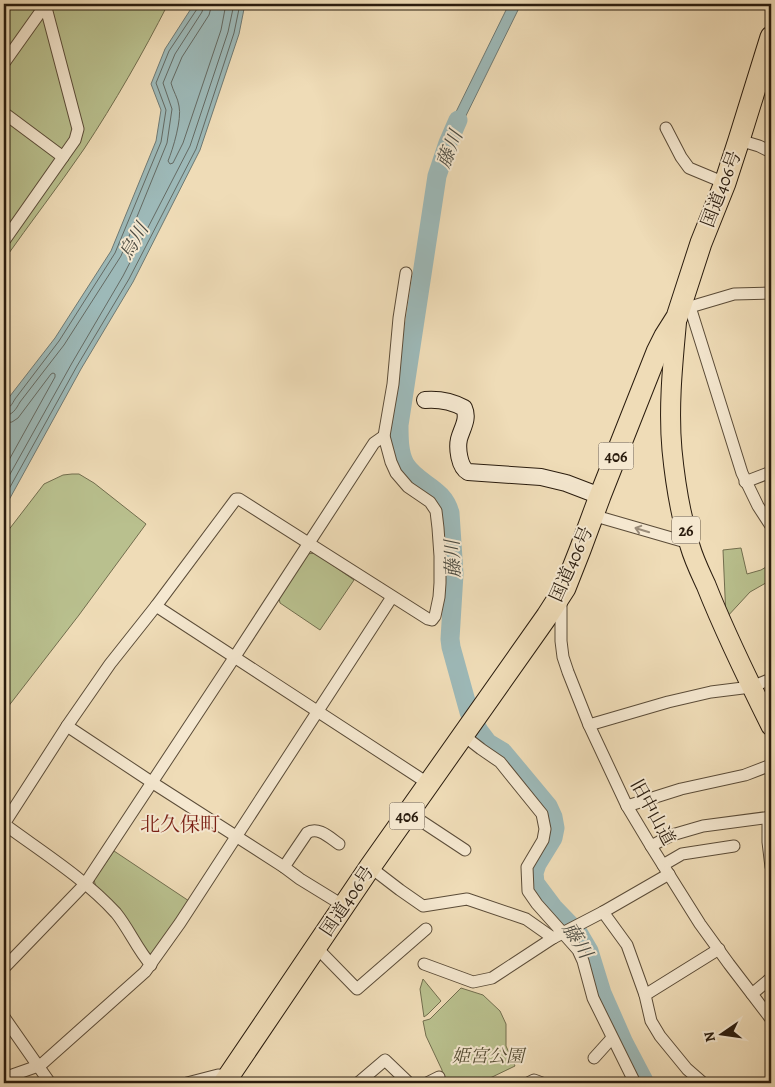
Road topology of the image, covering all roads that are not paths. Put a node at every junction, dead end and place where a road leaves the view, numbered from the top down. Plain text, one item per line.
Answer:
1 (46, 4) edge
2 (771, 37) edge
3 (4, 63) edge
4 (4, 114) edge
5 (666, 128) dead end
6 (739, 140) junction
7 (771, 152) edge
8 (63, 157) junction
9 (725, 183) junction
10 (4, 241) edge
11 (406, 272) dead end
12 (771, 293) edge
13 (683, 310) junction
14 (425, 400) dead end
15 (384, 436) junction
16 (771, 473) edge
17 (746, 482) junction
18 (596, 505) junction
19 (771, 526) edge
20 (310, 543) junction
21 (689, 544) junction
22 (392, 597) junction
23 (560, 597) junction
24 (156, 606) junction
25 (234, 658) junction
26 (771, 679) edge
27 (751, 687) junction
28 (317, 712) junction
29 (589, 724) junction
30 (470, 725) junction
31 (67, 726) junction
32 (771, 726) edge
33 (771, 765) edge
34 (153, 783) junction
35 (429, 784) junction
36 (627, 806) junction
37 (409, 813) junction
38 (770, 818) edge
39 (4, 824) edge
40 (236, 836) junction
41 (339, 844) dead end
42 (651, 846) junction
43 (734, 846) dead end
44 (465, 850) dead end
45 (284, 867) junction
46 (370, 867) junction
47 (771, 867) edge
48 (666, 870) junction
49 (85, 884) junction
50 (344, 906) junction
51 (603, 912) junction
52 (426, 929) dead end
53 (562, 934) junction
54 (316, 947) junction
55 (718, 949) junction
56 (424, 964) dead end
57 (151, 965) junction
58 (4, 968) edge
59 (771, 978) edge
60 (752, 994) junction
61 (645, 995) junction
62 (4, 1017) edge
63 (771, 1019) edge
64 (612, 1038) junction
65 (594, 1058) dead end
66 (38, 1066) junction
67 (439, 1076) dead end
68 (7, 1079) edge
69 (227, 1080) edge
70 (363, 1082) edge
71 (635, 1082) edge
72 (50, 1083) edge
73 (187, 1083) edge
74 (409, 1083) edge
75 (427, 1083) edge
76 (528, 1083) edge
77 (542, 1083) edge
78 (703, 1083) edge

1 - 3 street
1 - 8 street
2 - 6 highway, 国道406号 / 406
4 - 8 street
5 - 9 street
6 - 7 street
6 - 9 highway, 国道406号 / 406
8 - 10 street
9 - 13 highway, 国道406号 / 406
11 - 15 street
12 - 13 street
13 - 17 street
13 - 18 highway, 国道406号 / 406
13 - 21 main road, 26
14 - 18 street
15 - 20 street
15 - 22 street
16 - 17 street
17 - 19 street
21 -> 18 street
18 - 23 highway, 国道406号 / 406
20 - 22 street
20 - 24 street
20 - 25 street
21 - 27 main road, 26
22 - 28 street
23 - 29 street, 旧中山道
23 - 30 highway, 国道406号 / 406
24 - 25 street
24 - 31 street
25 - 28 street
25 - 34 street
26 - 27 street
27 - 29 street
27 - 32 main road, 26
28 - 35 street
28 - 40 street
29 - 36 street, 旧中山道
30 - 35 highway, 国道406号 / 406
30 - 53 street
31 - 34 street
31 - 39 street
33 - 36 street
34 - 40 street
34 - 49 street
35 - 37 highway, 国道406号 / 406
36 - 42 street, 旧中山道
37 - 44 street
37 - 46 highway, 国道406号 / 406
38 - 42 street
38 - 47 street
39 - 49 street
40 - 45 street
40 - 57 street
41 - 45 street
42 - 48 street, 旧中山道
43 - 48 street
45 - 50 street
46 - 50 highway, 国道406号 / 406
46 - 53 street
48 - 51 street
48 - 55 street, 旧中山道
49 - 57 street
49 - 58 street
50 - 54 highway, 国道406号 / 406
51 - 53 street
51 - 61 street
52 - 54 street
53 - 56 street
53 - 64 street
54 - 69 highway, 国道406号 / 406
55 - 60 street, 旧中山道
55 - 61 street
57 - 66 street
59 - 60 street
60 - 63 street, 旧中山道
61 - 78 street
62 - 66 street
64 - 65 street
64 - 71 street
66 - 68 street
66 - 72 street
67 - 75 street
69 - 73 street
70 - 74 street
76 - 77 street

